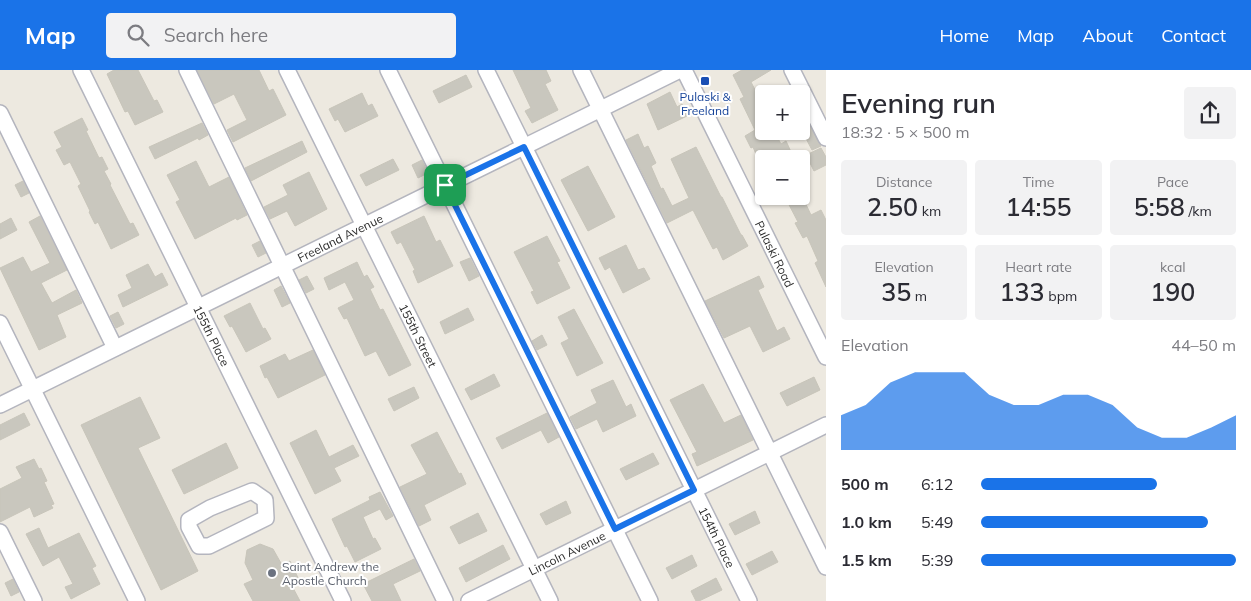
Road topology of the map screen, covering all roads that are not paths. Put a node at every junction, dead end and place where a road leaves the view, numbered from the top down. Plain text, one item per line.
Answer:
1 (81, 70) edge
2 (186, 70) edge
3 (287, 70) edge
4 (388, 70) edge
5 (486, 70) edge
6 (581, 70) edge
7 (680, 70) edge
8 (684, 70) edge
9 (792, 70) edge
10 (819, 108) edge
11 (600, 109) junction
12 (0, 113) edge
13 (826, 138) edge
14 (524, 147) junction
15 (445, 185) junction
16 (364, 225) junction
17 (283, 266) junction
18 (198, 307) junction
19 (0, 323) edge
20 (115, 348) junction
21 (826, 357) edge
22 (32, 389) junction
23 (0, 405) edge
24 (826, 426) edge
25 (770, 453) junction
26 (287, 487) junction
27 (694, 490) junction
28 (266, 500) junction
29 (615, 529) junction
30 (0, 532) edge
31 (826, 567) edge
32 (534, 569) junction
33 (34, 601) edge
34 (137, 601) edge
35 (343, 601) edge
36 (445, 601) edge
37 (469, 601) edge
38 (550, 601) edge
39 (650, 601) edge
40 (749, 601) edge

1 - 18 street, 155th Place
2 - 17 street
3 - 16 street, 155th Street
4 - 15 street
5 - 14 street, 154th Place
6 - 11 street
7 - 11 street, Freeland Avenue
8 - 21 street, Pulaski Road
9 - 10 street
10 - 13 street
11 - 14 street, Freeland Avenue
11 - 25 street
12 - 20 street
14 - 15 street, Freeland Avenue
14 - 27 street, 154th Place
15 - 16 street, Freeland Avenue
15 - 29 street
16 - 17 street, Freeland Avenue
16 - 32 street, 155th Street
17 - 18 street, Freeland Avenue
17 - 36 street
18 - 20 street, Freeland Avenue
18 - 26 street, 155th Place
19 - 22 street
20 - 22 street, Freeland Avenue
22 - 23 street, Freeland Avenue
22 - 34 street
24 - 25 street, Lincoln Avenue
25 - 27 street, Lincoln Avenue
25 - 31 street
26 - 28 street
26 - 35 street, 155th Place
27 - 29 street, Lincoln Avenue
27 - 40 street, 154th Place
28 - 28 street
29 - 32 street, Lincoln Avenue
29 - 39 street
30 - 33 street
32 - 37 street, Lincoln Avenue
32 - 38 street, 155th Street

